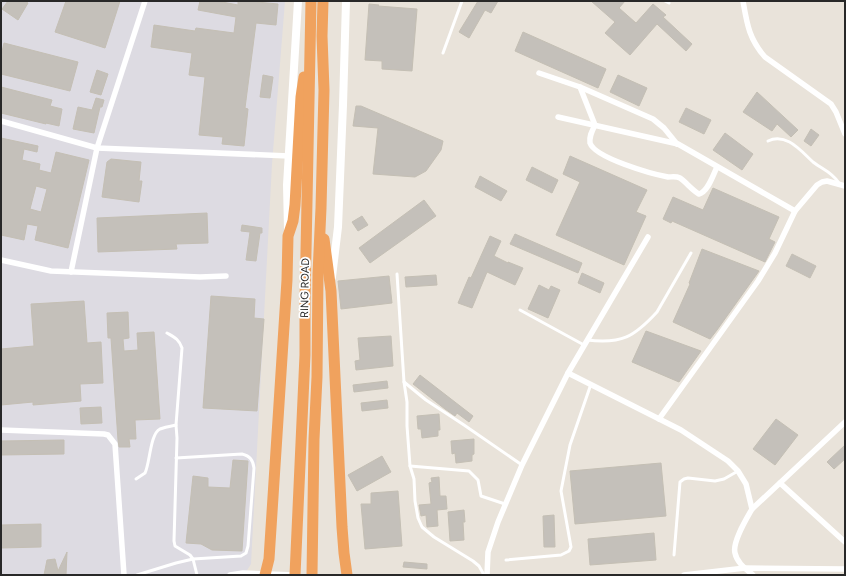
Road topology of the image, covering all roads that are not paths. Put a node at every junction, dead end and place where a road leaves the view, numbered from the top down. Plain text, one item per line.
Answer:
1 (145, 1) edge
2 (298, 1) edge
3 (311, 1) edge
4 (323, 1) edge
5 (346, 1) edge
6 (462, 1) edge
7 (743, 1) edge
8 (310, 39) junction
9 (443, 53) dead end
10 (540, 73) dead end
11 (580, 87) junction
12 (558, 117) dead end
13 (1, 122) edge
14 (594, 125) junction
15 (845, 134) edge
16 (768, 141) dead end
17 (678, 144) junction
18 (97, 148) junction
19 (289, 156) junction
20 (717, 167) junction
21 (842, 186) edge
22 (795, 211) junction
23 (320, 218) junction
24 (288, 236) junction
25 (648, 237) dead end
26 (691, 253) dead end
27 (1, 260) edge
28 (71, 272) junction
29 (397, 274) dead end
30 (226, 276) dead end
31 (331, 291) junction
32 (520, 310) dead end
33 (167, 333) dead end
34 (588, 340) junction
35 (584, 345) junction
36 (568, 374) junction
37 (404, 382) junction
38 (591, 384) junction
39 (659, 419) junction
40 (845, 422) edge
41 (176, 425) junction
42 (1, 430) edge
43 (176, 458) junction
44 (410, 466) junction
45 (522, 466) junction
46 (738, 471) junction
47 (136, 479) dead end
48 (780, 483) junction
49 (505, 504) junction
50 (752, 509) junction
51 (845, 542) edge
52 (674, 555) dead end
53 (193, 559) junction
54 (506, 560) dead end
55 (745, 568) junction
56 (845, 569) edge
57 (266, 574) edge
58 (124, 575) edge
59 (137, 575) edge
60 (197, 575) edge
61 (230, 575) edge
62 (290, 575) edge
63 (297, 575) edge
64 (312, 575) edge
65 (347, 575) edge
66 (484, 575) edge
67 (487, 575) edge
68 (684, 575) edge
69 (753, 575) edge

1 - 18 street
2 - 19 street
3 - 8 highway, RING ROAD
4 - 23 highway, RING ROAD
5 - 31 street
6 - 9 lane
7 - 15 street
8 - 24 highway
8 - 63 highway, RING ROAD
10 - 11 street
11 - 14 street
11 - 17 street
12 - 14 street
13 - 18 street
14 - 17 street
14 - 20 street
16 - 21 lane
17 - 20 street
18 - 19 street
18 - 28 street
19 - 24 street
20 - 22 street
21 - 22 street
22 - 39 street
23 - 31 highway
23 - 64 highway, RING ROAD
24 - 57 highway
25 - 34 street
26 - 34 lane
27 - 28 street
28 - 30 street
29 - 37 lane
31 - 65 highway
32 - 35 lane
33 - 41 lane
34 - 35 street
35 - 36 street
36 - 38 street
36 - 45 street
37 - 44 lane
37 - 45 lane
38 - 39 street
38 - 54 lane
39 - 46 street
40 - 48 street
41 - 43 lane
41 - 47 lane
42 - 58 street
43 - 53 lane
43 - 53 lane
44 - 49 lane
44 - 66 lane
45 - 49 street
46 - 50 street
46 - 52 lane
48 - 50 street
48 - 51 street
49 - 67 street
50 - 55 street
53 - 59 lane
53 - 60 lane
55 - 56 street
55 - 68 street
55 - 69 street
57 - 61 street
57 - 62 street
62 - 63 street

